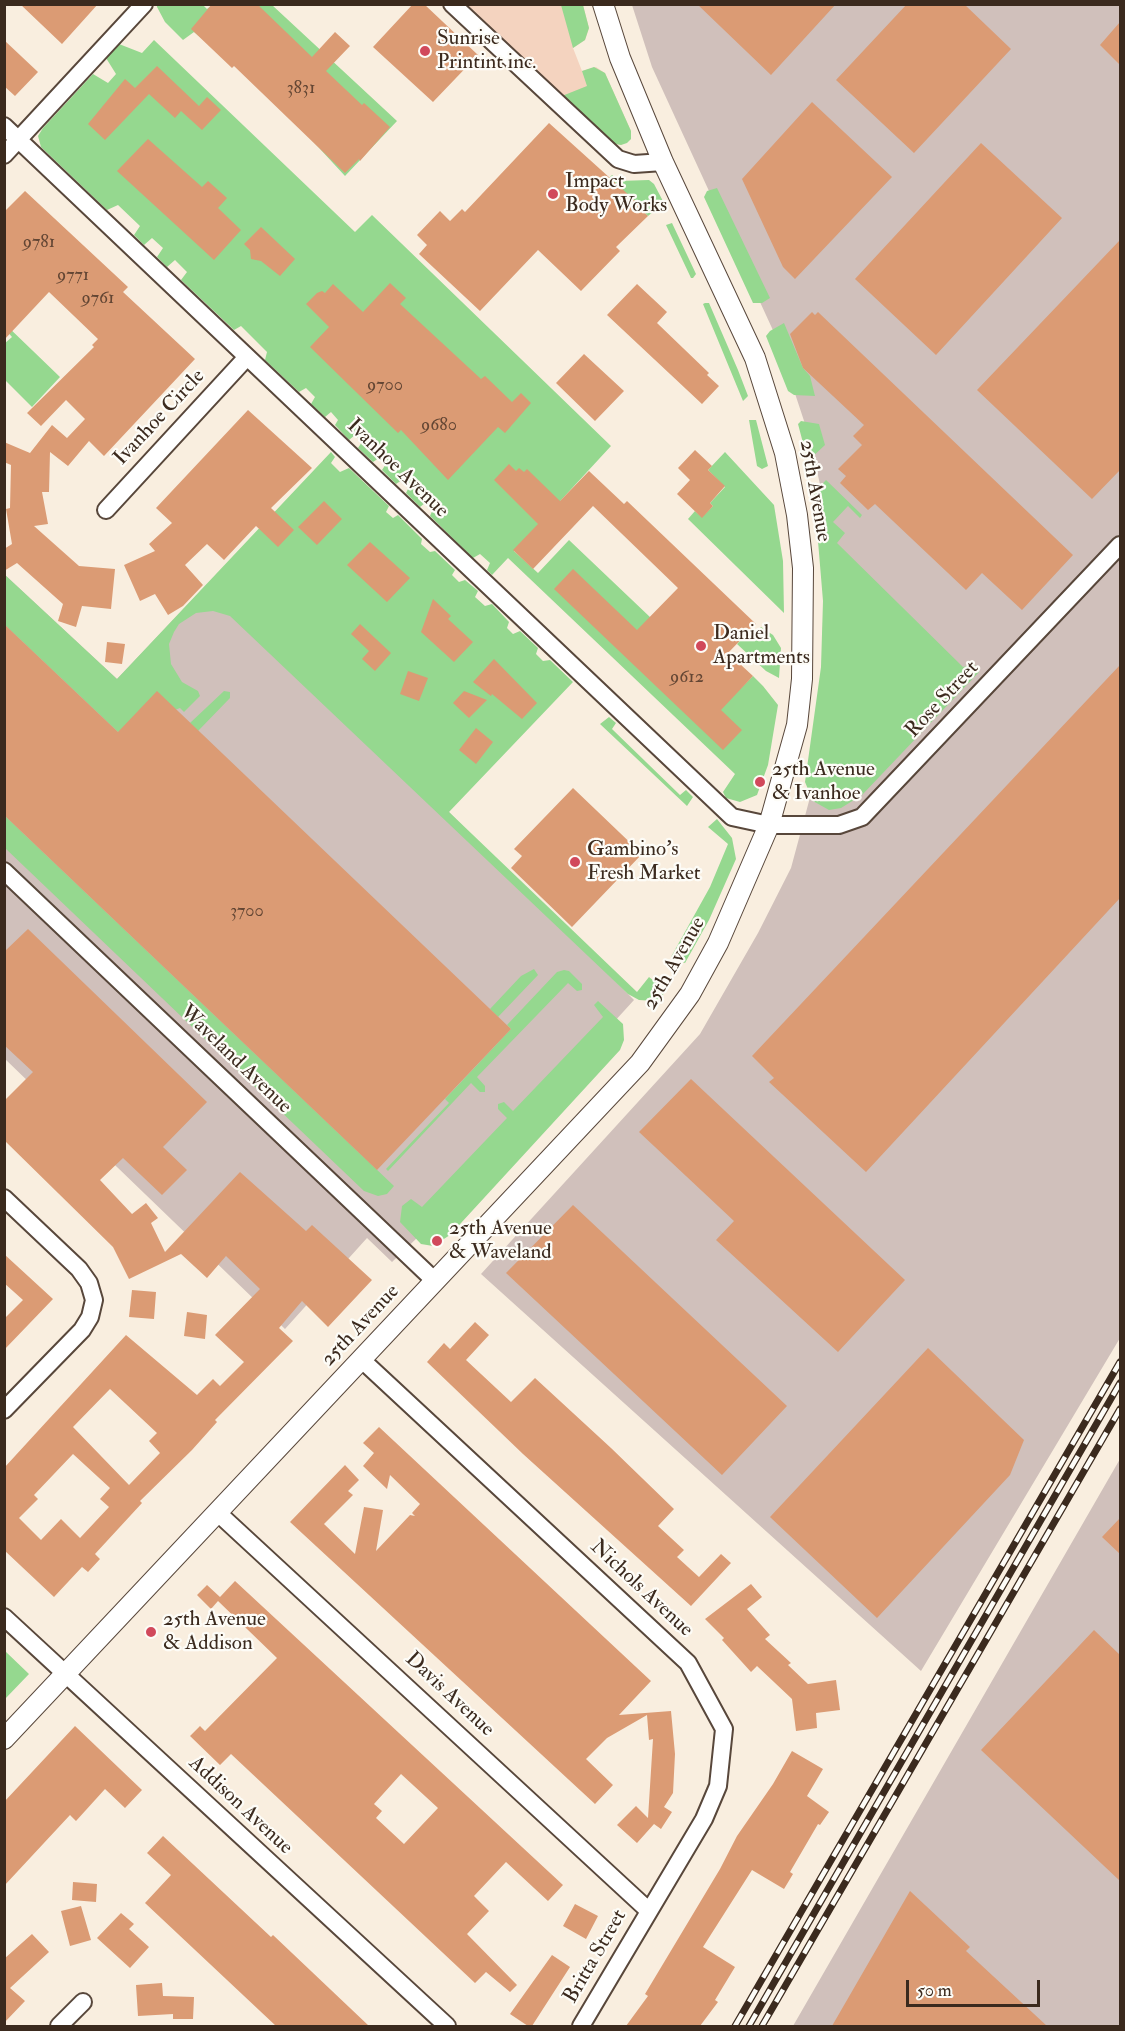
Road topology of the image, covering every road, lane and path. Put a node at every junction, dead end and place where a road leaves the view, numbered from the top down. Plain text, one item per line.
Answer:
1 (144, 4) edge
2 (452, 4) edge
3 (603, 4) edge
4 (4, 126) edge
5 (18, 139) junction
6 (4, 154) edge
7 (663, 162) junction
8 (247, 357) junction
9 (106, 510) dead end
10 (1120, 545) edge
11 (769, 825) junction
12 (4, 871) edge
13 (4, 1198) edge
14 (435, 1281) junction
15 (362, 1360) junction
16 (4, 1410) edge
17 (218, 1513) junction
18 (4, 1617) edge
19 (65, 1675) junction
20 (4, 1739) edge
21 (650, 1911) junction
22 (83, 2002) dead end
23 (59, 2026) edge
24 (447, 2026) edge
25 (582, 2026) edge

1 - 5 street
2 - 7 street
3 - 7 street, 25th Avenue
4 - 5 street, Ivanhoe Avenue
5 - 6 street
5 - 8 street, Ivanhoe Avenue
7 - 11 street, 25th Avenue
8 - 9 street, Ivanhoe Circle
8 - 11 street, Ivanhoe Avenue
10 - 11 street, Rose Street
11 - 14 street, 25th Avenue
12 - 14 street, Waveland Avenue
13 - 16 street
14 - 15 street, 25th Avenue
15 - 17 street, 25th Avenue
15 - 21 street, Nichols Avenue
17 - 19 street, 25th Avenue
17 - 21 street, Davis Avenue
18 - 19 street, Addison Avenue
19 - 20 street, 25th Avenue
19 - 24 street, Addison Avenue
21 - 25 street, Britta Street
22 - 23 street

